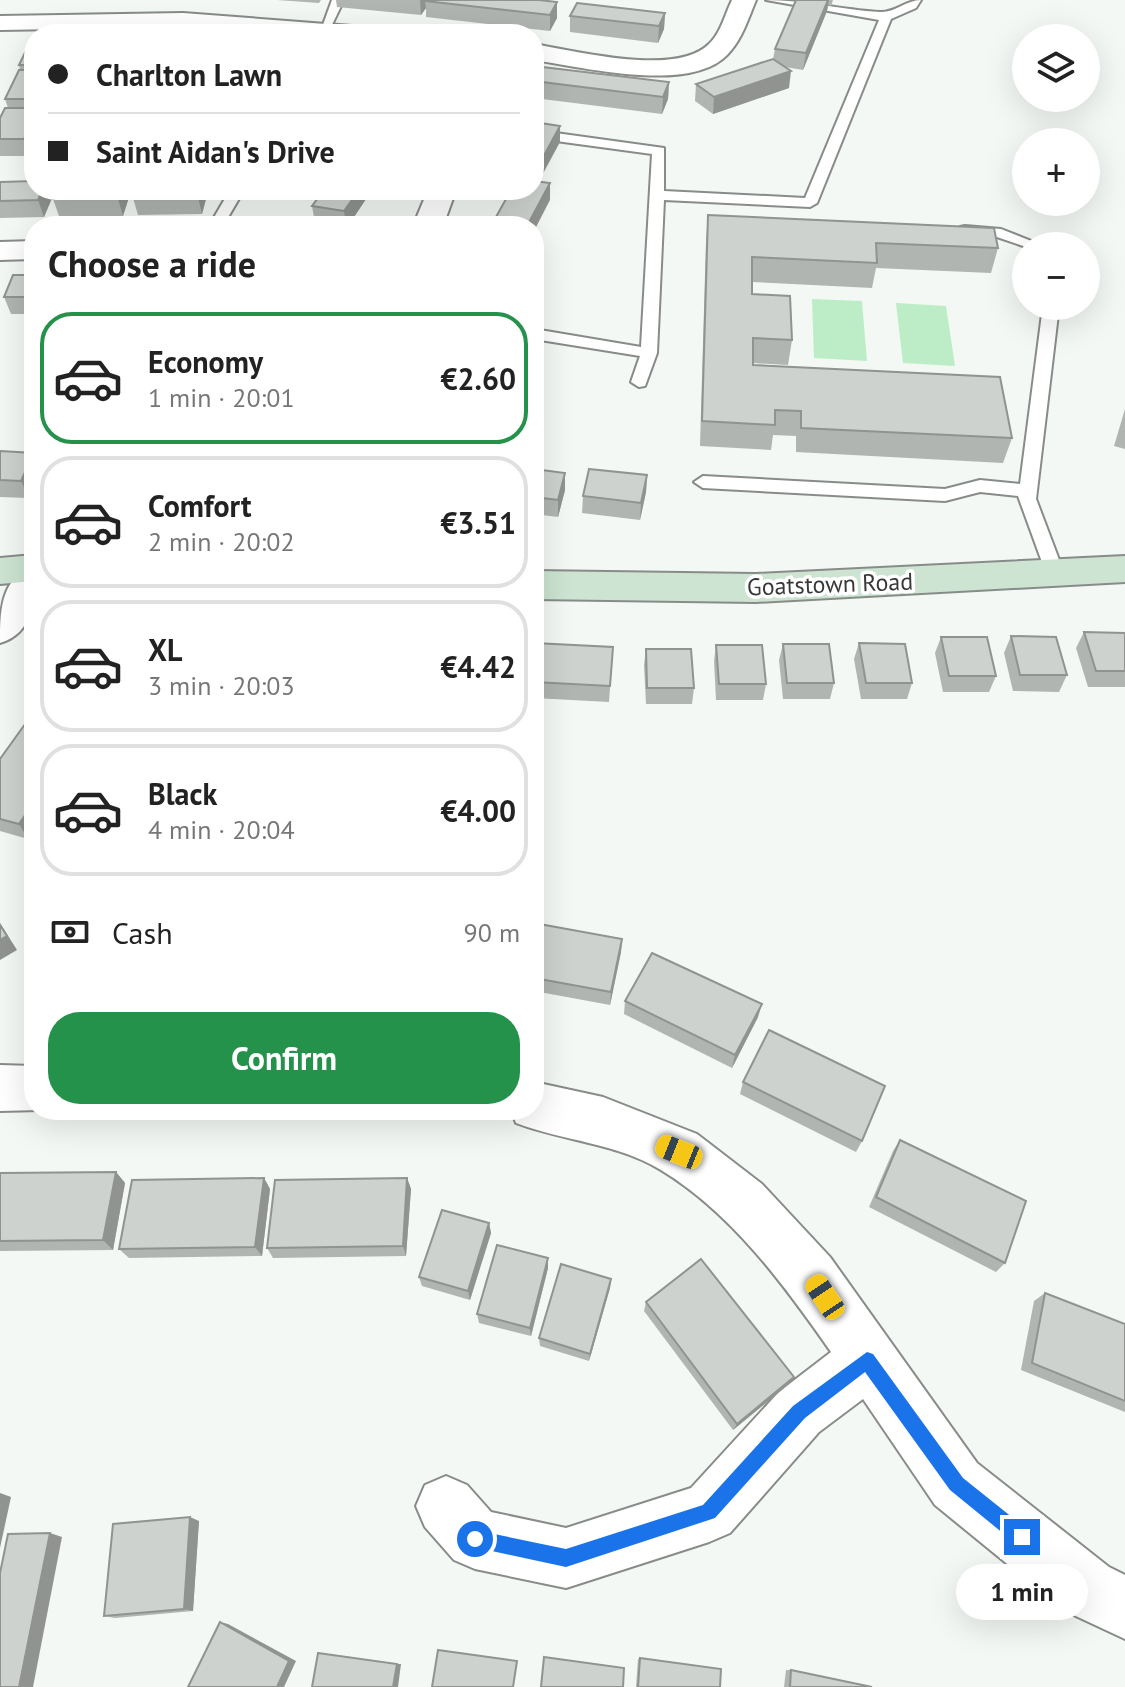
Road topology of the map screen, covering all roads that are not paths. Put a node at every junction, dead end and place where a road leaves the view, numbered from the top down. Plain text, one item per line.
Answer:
1 (5, 0) edge
2 (338, 0) edge
3 (742, 0) edge
4 (752, 0) edge
5 (772, 0) edge
6 (915, 0) edge
7 (0, 12) edge
8 (886, 17) junction
9 (0, 23) edge
10 (239, 24) edge
11 (327, 24) edge
12 (544, 53) edge
13 (544, 135) edge
14 (656, 195) junction
15 (949, 230) edge
16 (1012, 237) edge
17 (24, 250) edge
18 (0, 251) edge
19 (1049, 320) edge
20 (544, 336) edge
21 (649, 353) junction
22 (639, 382) dead end
23 (703, 482) dead end
24 (1027, 491) junction
25 (24, 569) edge
26 (1125, 569) edge
27 (0, 571) edge
28 (1055, 573) junction
29 (544, 586) edge
30 (24, 594) edge
31 (0, 629) edge
32 (0, 1088) edge
33 (24, 1089) edge
34 (544, 1108) edge
35 (867, 1360) junction
36 (446, 1506) dead end
37 (1125, 1608) edge

1 - 7 street
2 - 11 lane
3 - 4 lane
3 - 12 street
5 - 8 lane
6 - 8 lane
8 - 14 lane
9 - 10 street
13 - 14 lane
14 - 21 lane
15 - 16 lane
17 - 18 street
19 - 24 lane
20 - 21 lane
21 - 22 lane
23 - 24 lane
24 - 28 lane
25 - 27 main road
26 - 28 main road, Goatstown Road
28 - 29 main road, Goatstown Road
30 - 31 street
32 - 33 street
34 - 35 street
35 - 36 street
35 - 37 street

